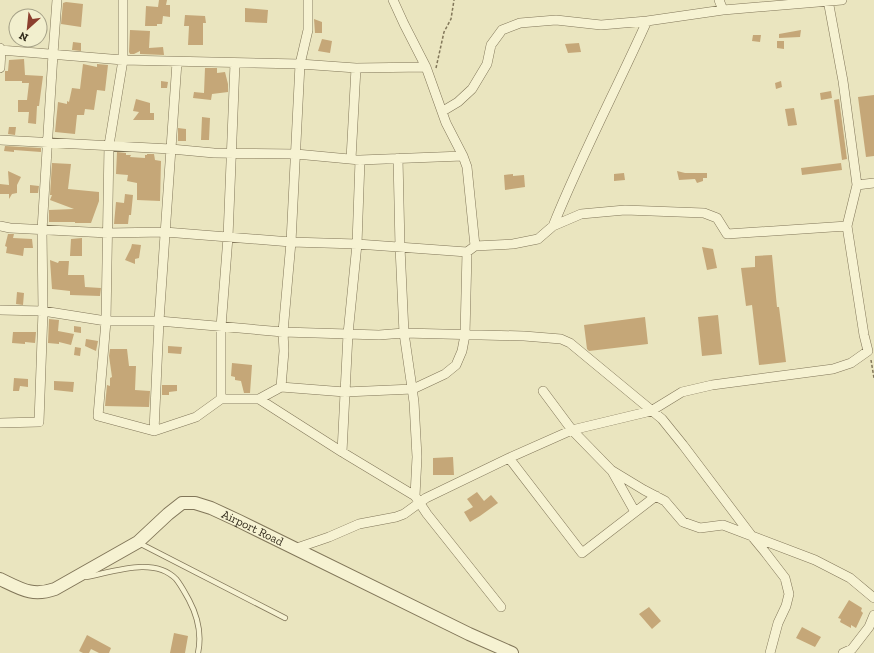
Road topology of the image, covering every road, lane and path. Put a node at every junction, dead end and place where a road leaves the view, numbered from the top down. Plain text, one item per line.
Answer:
1 (57, 0) edge
2 (124, 0) edge
3 (308, 0) edge
4 (393, 0) edge
5 (454, 0) edge
6 (719, 0) edge
7 (828, 0) edge
8 (842, 0) edge
9 (723, 10) junction
10 (647, 21) junction
11 (0, 50) edge
12 (52, 54) junction
13 (123, 60) junction
14 (177, 62) junction
15 (234, 63) junction
16 (300, 64) junction
17 (426, 66) junction
18 (0, 68) edge
19 (356, 68) junction
20 (432, 84) junction
21 (443, 111) junction
22 (0, 140) edge
23 (48, 142) junction
24 (109, 145) junction
25 (172, 149) junction
26 (231, 153) junction
27 (296, 154) junction
28 (463, 156) junction
29 (398, 158) junction
30 (356, 160) junction
31 (874, 183) edge
32 (857, 185) junction
33 (0, 226) edge
34 (553, 226) junction
35 (847, 226) junction
36 (42, 230) junction
37 (165, 232) junction
38 (108, 233) junction
39 (228, 237) junction
40 (291, 242) junction
41 (357, 244) junction
42 (475, 246) junction
43 (400, 247) junction
44 (467, 252) junction
45 (0, 310) edge
46 (43, 311) junction
47 (106, 321) junction
48 (159, 322) junction
49 (221, 327) junction
50 (283, 332) junction
51 (404, 333) junction
52 (348, 334) junction
53 (465, 335) junction
54 (868, 351) junction
55 (874, 378) edge
56 (281, 387) junction
57 (413, 390) junction
58 (543, 391) dead end
59 (345, 392) junction
60 (221, 399) junction
61 (260, 399) junction
62 (651, 411) junction
63 (0, 423) edge
64 (572, 430) junction
65 (154, 431) junction
66 (342, 452) junction
67 (509, 458) junction
68 (611, 470) junction
69 (656, 496) junction
70 (417, 499) junction
71 (635, 512) junction
72 (751, 536) junction
73 (138, 542) junction
74 (294, 549) junction
75 (75, 579) junction
76 (0, 580) edge
77 (874, 598) edge
78 (501, 607) dead end
79 (874, 615) edge
80 (285, 618) dead end
81 (198, 653) edge
82 (512, 653) edge
83 (770, 653) edge
84 (843, 653) edge

1 - 12 street
2 - 13 street
3 - 16 street
4 - 17 street
5 - 20 path
6 - 9 street
7 - 8 street
7 - 9 street
7 - 32 street
9 - 10 street
10 - 21 street
10 - 34 street
11 - 12 street
11 - 18 street
12 - 13 street
12 - 23 street
13 - 14 street
13 - 24 street
14 - 15 street
14 - 25 street
15 - 16 street
15 - 26 street
16 - 19 street
16 - 27 street
17 - 19 street
17 - 20 street
19 - 30 street
20 - 21 street
21 - 28 street
22 - 23 street
23 - 24 street
23 - 36 street
24 - 25 street
24 - 38 street
25 - 26 street
25 - 37 street
26 - 27 street
26 - 39 street
27 - 30 street
27 - 40 street
28 - 29 street
28 - 42 street
29 - 30 street
29 - 43 street
30 - 41 street
31 - 32 street
32 - 35 street
33 - 36 street
34 - 35 street
34 - 42 street
35 - 54 street
36 - 38 street
36 - 46 street
37 - 38 street
37 - 39 street
37 - 48 street
38 - 47 street
39 - 40 street
39 - 49 street
40 - 41 street
40 - 50 street
41 - 43 street
41 - 52 street
42 - 44 street
43 - 44 street
43 - 51 street
44 - 53 street
45 - 46 street
46 - 47 street
46 - 63 street
47 - 48 street
47 - 65 street
48 - 49 street
48 - 65 street
49 - 50 street
49 - 60 street
50 - 52 street
50 - 56 street
51 - 52 street
51 - 53 street
51 - 57 street
52 - 59 street
53 - 57 street
53 - 62 street
54 - 55 path
54 - 62 street
56 - 59 street
56 - 61 street
57 - 59 street
57 - 70 street
58 - 64 street
59 - 66 street
60 - 61 street
60 - 65 street
61 - 66 street
62 - 64 street
62 - 72 street
64 - 67 street
64 - 68 street
66 - 70 street
67 - 70 street
67 - 71 street
68 - 69 street
68 - 71 street
69 - 71 street
69 - 72 street
70 - 74 street
70 - 78 street
72 - 77 street
72 - 83 street
73 - 74 street, Airport Road
73 - 75 street, Airport Road
73 - 80 lane
74 - 82 street, Airport Road
75 - 76 street, Airport Road
75 - 81 lane
79 - 84 street

